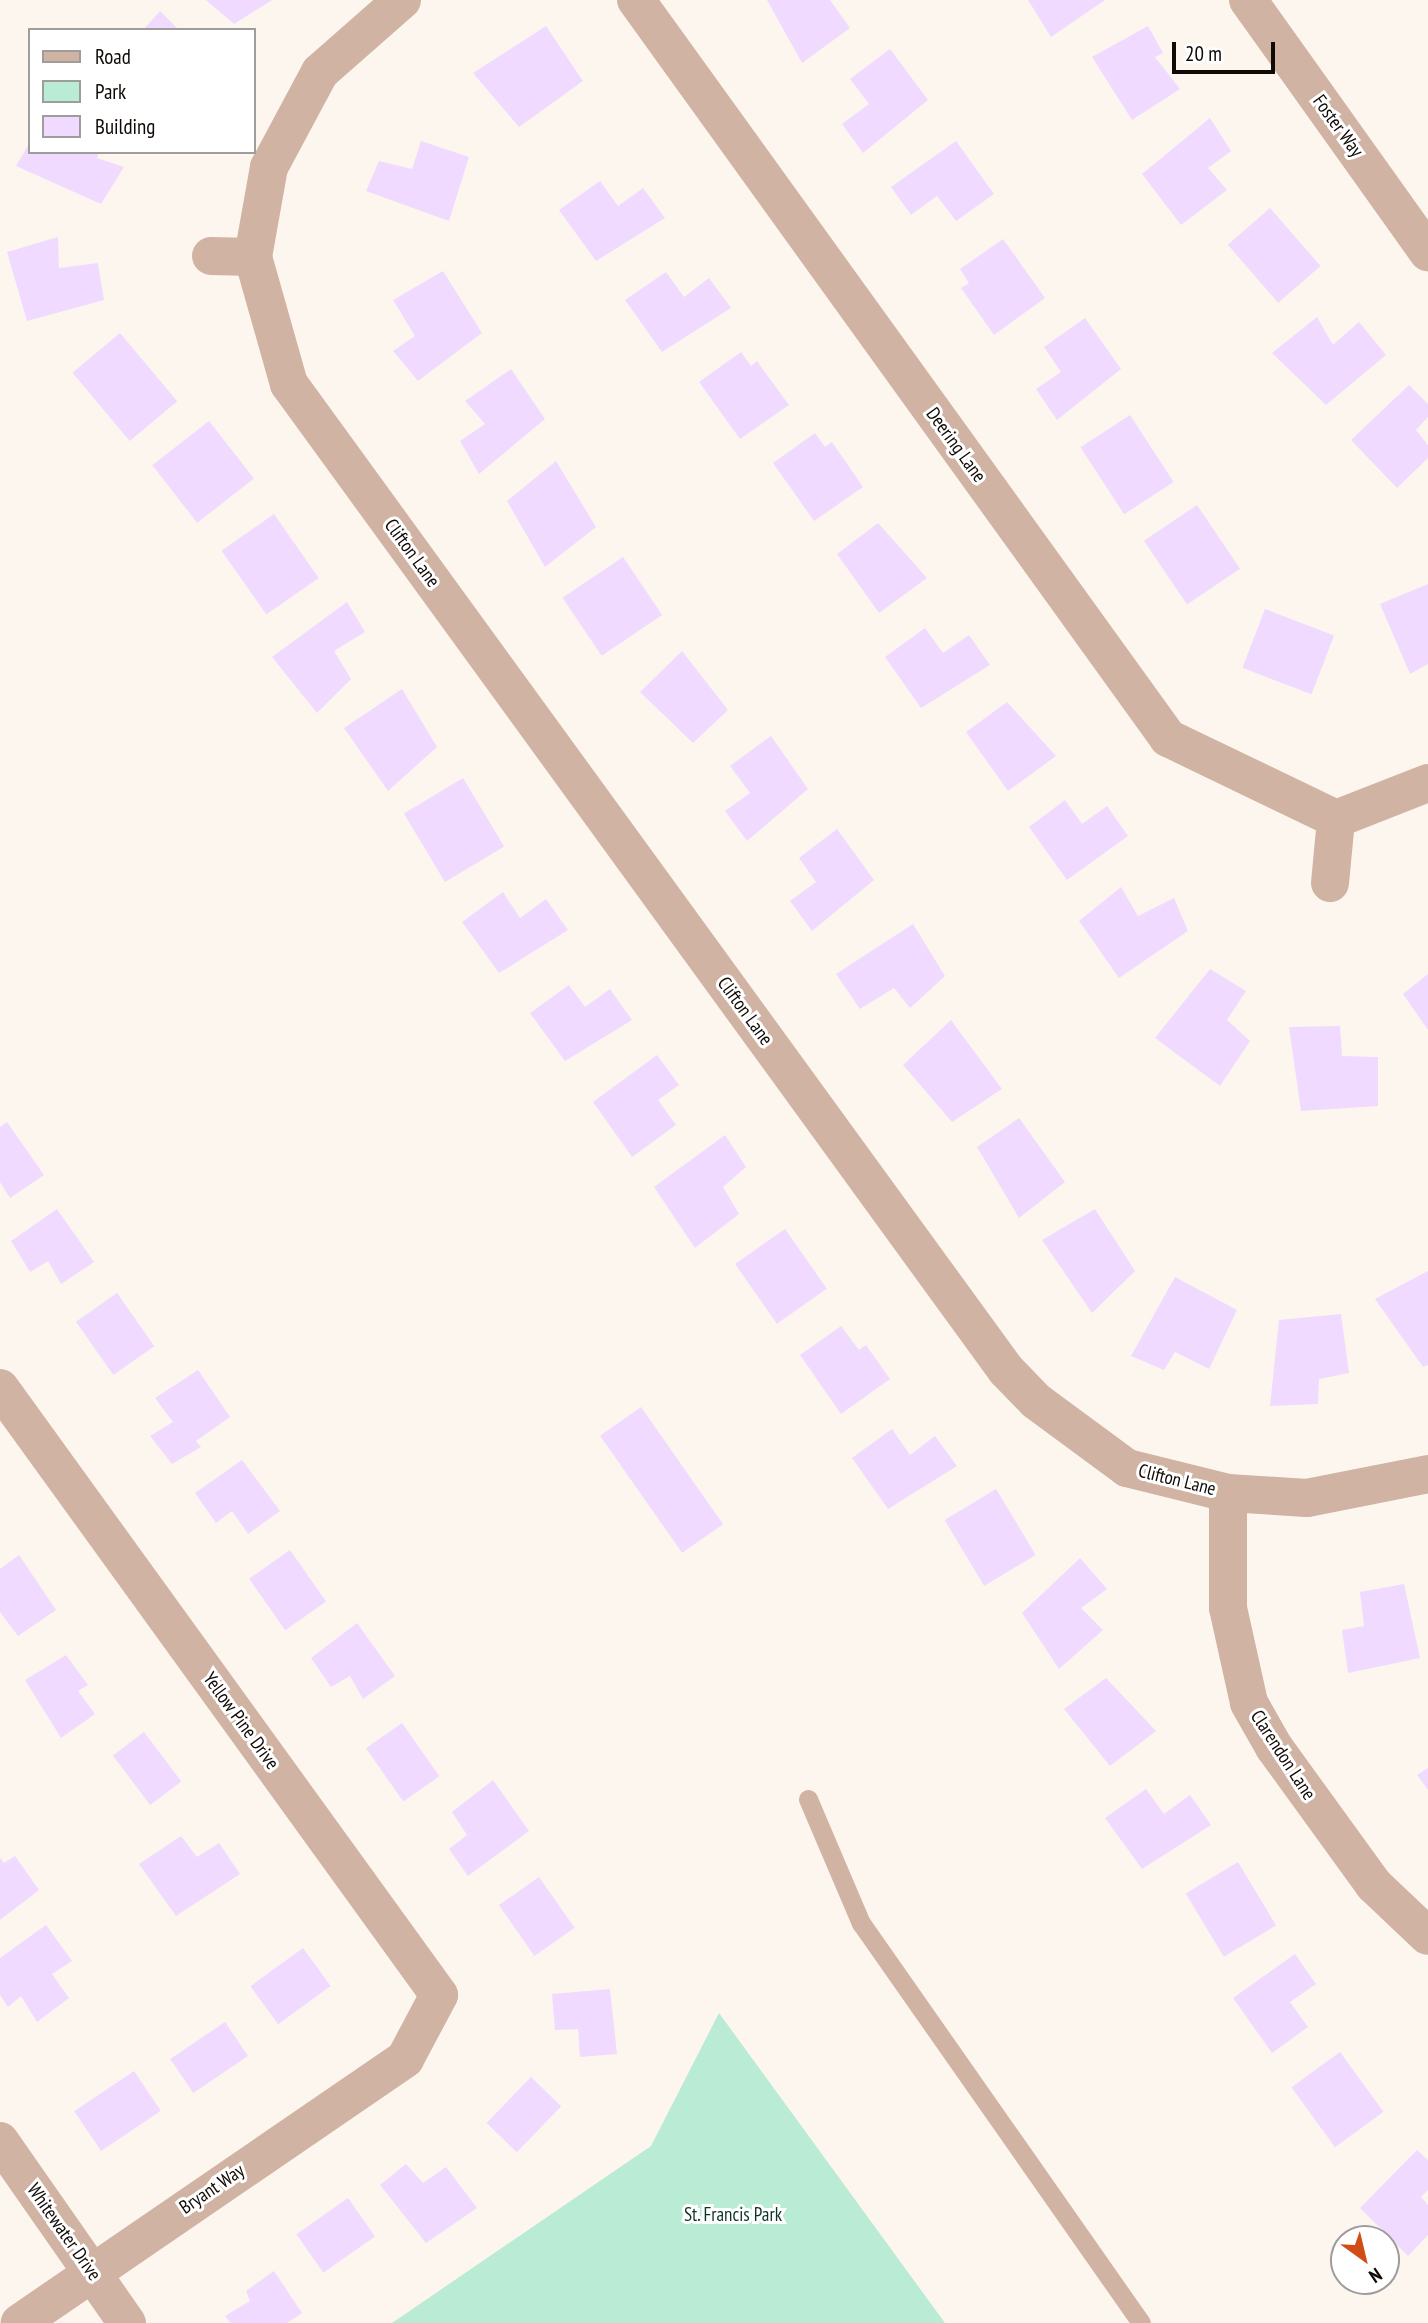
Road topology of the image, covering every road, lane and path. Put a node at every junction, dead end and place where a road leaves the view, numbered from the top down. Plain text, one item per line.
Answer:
1 (402, 0) edge
2 (636, 0) edge
3 (1248, 0) edge
4 (1428, 251) edge
5 (211, 256) dead end
6 (253, 257) junction
7 (1428, 783) edge
8 (1336, 818) junction
9 (1330, 883) dead end
10 (0, 1388) edge
11 (1428, 1474) edge
12 (1228, 1493) junction
13 (808, 1799) dead end
14 (1428, 1936) edge
15 (405, 2059) joint
16 (0, 2141) edge
17 (92, 2272) junction
18 (20, 2323) edge
19 (127, 2323) edge
20 (1140, 2323) edge

1 - 6 street, Clifton Lane
2 - 8 street, Deering Lane
3 - 4 street, Foster Way
5 - 6 street
6 - 12 street, Clifton Lane
7 - 8 street
8 - 9 street
10 - 15 street, Yellow Pine Drive
11 - 12 street, Clifton Lane
12 - 14 street, Clarendon Lane
13 - 20 lane
15 - 17 street, Bryant Way
16 - 17 street, Whitewater Drive
17 - 18 street, Bryant Way
17 - 19 street, Whitewater Drive

